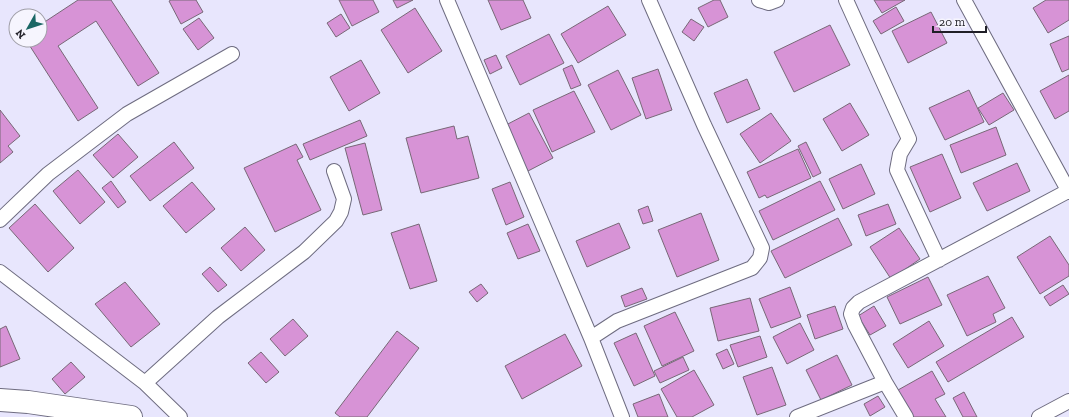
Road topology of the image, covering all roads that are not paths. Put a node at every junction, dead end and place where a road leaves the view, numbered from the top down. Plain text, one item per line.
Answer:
1 (447, 0) edge
2 (649, 0) edge
3 (759, 0) edge
4 (777, 0) edge
5 (846, 0) edge
6 (964, 0) edge
7 (232, 54) dead end
8 (334, 171) dead end
9 (1068, 191) edge
10 (0, 220) edge
11 (939, 260) junction
12 (0, 272) edge
13 (591, 338) junction
14 (885, 382) junction
15 (145, 383) junction
16 (0, 400) edge
17 (1069, 401) edge
18 (131, 417) edge
19 (180, 417) edge
20 (622, 417) edge
21 (796, 417) edge
22 (906, 417) edge
23 (1039, 417) edge

1 - 13 street
2 - 13 street
3 - 4 street
5 - 11 street
6 - 9 street
7 - 10 street
8 - 15 street
9 - 11 street
11 - 14 street
12 - 15 street
13 - 20 street
14 - 21 street
14 - 22 street
15 - 19 street
16 - 18 main road
17 - 23 street

